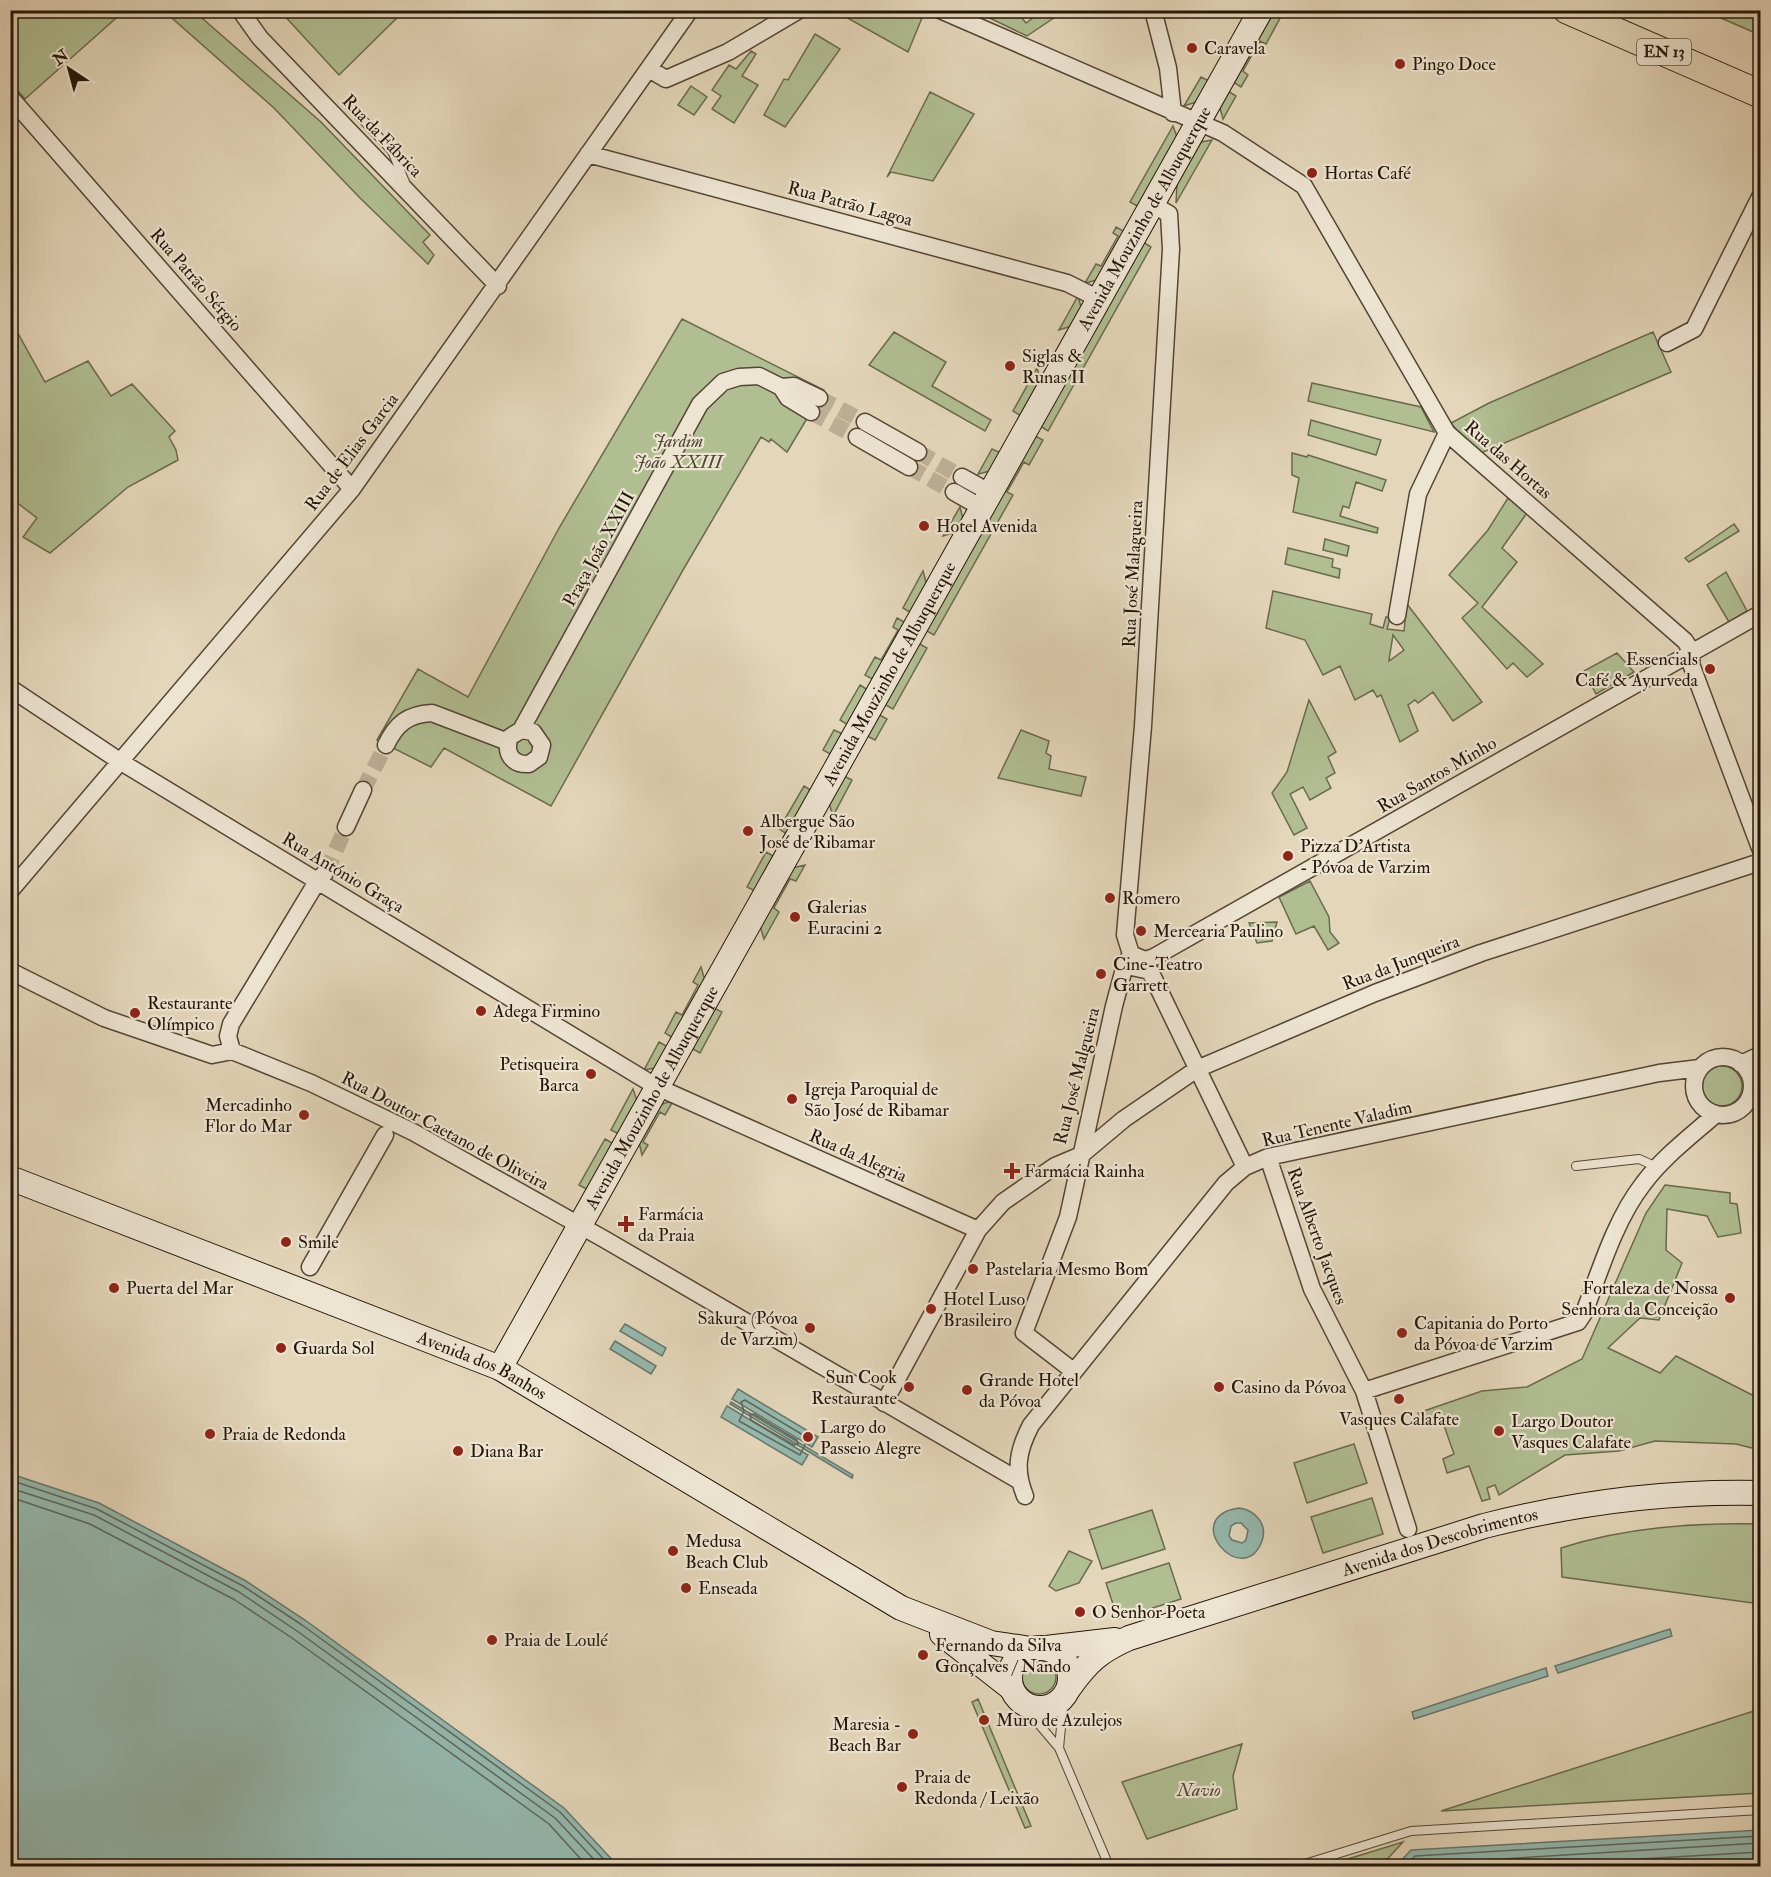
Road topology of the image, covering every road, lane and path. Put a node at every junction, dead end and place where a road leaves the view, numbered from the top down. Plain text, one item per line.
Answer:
1 (240, 10) edge
2 (690, 10) edge
3 (799, 10) edge
4 (940, 10) edge
5 (1153, 10) edge
6 (1261, 10) edge
7 (1567, 10) edge
8 (649, 69) junction
9 (1761, 94) edge
10 (10, 97) edge
11 (348, 104) dead end
12 (1173, 113) junction
13 (1198, 123) junction
14 (588, 154) junction
15 (1761, 197) edge
16 (417, 200) junction
17 (1152, 204) junction
18 (498, 286) junction
19 (1099, 299) junction
20 (1667, 343) dead end
21 (815, 405) tunnel mouth
22 (861, 429) tunnel mouth
23 (1447, 434) junction
24 (913, 459) tunnel mouth
25 (958, 484) tunnel mouth
26 (352, 489) junction
27 (986, 500) junction
28 (1761, 614) edge
29 (1397, 616) dead end
30 (1692, 652) junction
31 (10, 688) edge
32 (386, 745) tunnel mouth
33 (121, 762) junction
34 (363, 790) tunnel mouth
35 (346, 827) tunnel mouth
36 (1761, 848) edge
37 (1761, 862) edge
38 (322, 876) junction
39 (10, 891) edge
40 (1128, 959) junction
41 (10, 971) edge
42 (232, 1051) junction
43 (1761, 1055) edge
44 (1741, 1064) junction
45 (1700, 1068) junction
46 (1197, 1070) junction
47 (657, 1087) junction
48 (1754, 1107) edge
49 (1716, 1114) junction
50 (385, 1135) dead end
51 (1081, 1155) junction
52 (1268, 1158) junction
53 (1576, 1166) dead end
54 (1245, 1167) junction
55 (1657, 1167) junction
56 (10, 1178) edge
57 (580, 1226) junction
58 (978, 1230) junction
59 (310, 1267) dead end
60 (500, 1368) junction
61 (1072, 1370) junction
62 (1364, 1391) junction
63 (884, 1403) junction
64 (1018, 1480) junction
65 (1761, 1493) edge
66 (1026, 1496) dead end
67 (1408, 1529) dead end
68 (921, 1618) junction
69 (1130, 1638) junction
70 (1038, 1649) junction
71 (1012, 1691) junction
72 (1066, 1692) junction
73 (1059, 1748) junction
74 (1761, 1810) edge
75 (1109, 1866) edge
76 (1298, 1866) edge

1 - 16 street, Rua da Fábrica
2 - 8 street, Rua de Elias Garcia
3 - 8 street
4 - 12 street, Rua das Hortas
5 - 12 street
6 - 13 main road, Avenida Mouzinho de Albuquerque
7 - 9 main road, EN 13
8 - 14 street, Rua de Elias Garcia
10 - 26 street, Rua Patrão Sérgio
11 - 16 lane
12 - 13 street, Rua das Hortas
13 - 17 main road, Avenida Mouzinho de Albuquerque
13 - 23 street, Rua das Hortas
14 - 18 street, Rua de Elias Garcia
14 - 19 street, Rua Patrão Lagoa
15 - 20 street
16 - 18 street, Rua da Fábrica
17 - 19 main road, Avenida Mouzinho de Albuquerque
17 - 40 street, Rua José Malagueira
18 - 26 street, Rua de Elias Garcia
19 - 27 main road, Avenida Mouzinho de Albuquerque
21 - 32 street, Praça João XXIII
22 - 24 street
23 - 29 street
23 - 30 street, Rua das Hortas
25 - 27 street
26 - 33 street, Rua de Elias Garcia
27 - 47 main road, Avenida Mouzinho de Albuquerque
28 - 30 street, Rua Santos Minho
30 - 36 street
30 - 40 street, Rua Santos Minho
31 - 33 street, Rua António Graça
33 - 38 street, Rua António Graça
33 - 39 street, Rua de Elias Garcia
34 - 35 street
37 - 46 street, Rua da Junqueira
38 - 42 street
38 - 47 street, Rua António Graça
40 - 46 street
40 - 51 street, Rua José Malgueira
41 - 42 street
42 - 57 street, Rua Doutor Caetano de Oliveira
43 - 44 street
44 - 45 street
44 - 48 street
45 - 49 street
45 - 52 street, Rua Tenente Valadim
46 - 51 street, Rua da Junqueira
46 - 54 street
47 - 57 main road, Avenida Mouzinho de Albuquerque
47 - 58 street, Rua da Alegria
48 - 49 street
49 - 55 street
50 - 59 street
51 - 58 street, Rua José Malgueira
51 - 61 street
52 - 54 street, Rua Tenente Valadim
52 - 62 street, Rua Alberto Jacques
53 - 55 lane
54 - 61 street, Rua Tenente Valadim
55 - 62 street
56 - 60 main road, Avenida dos Banhos
57 - 60 main road, Avenida Mouzinho de Albuquerque
57 - 63 street, Rua Doutor Caetano de Oliveira
58 - 63 street, Rua José Malgueira
60 - 68 main road, Avenida dos Banhos
61 - 64 street, Rua Tenente Valadim
62 - 67 street, Rua Alberto Jacques
63 - 64 street
64 - 66 street, Rua Tenente Valadim
65 - 69 main road, Avenida dos Descobrimentos
68 - 70 main road, Avenida dos Banhos
68 - 71 main road, Avenida dos Banhos
69 - 70 main road, Avenida dos Descobrimentos
69 - 72 main road, Avenida dos Descobrimentos
70 - 71 main road
70 - 72 main road
71 - 72 main road
71 - 73 lane
72 - 73 lane
73 - 75 lane
74 - 76 lane

